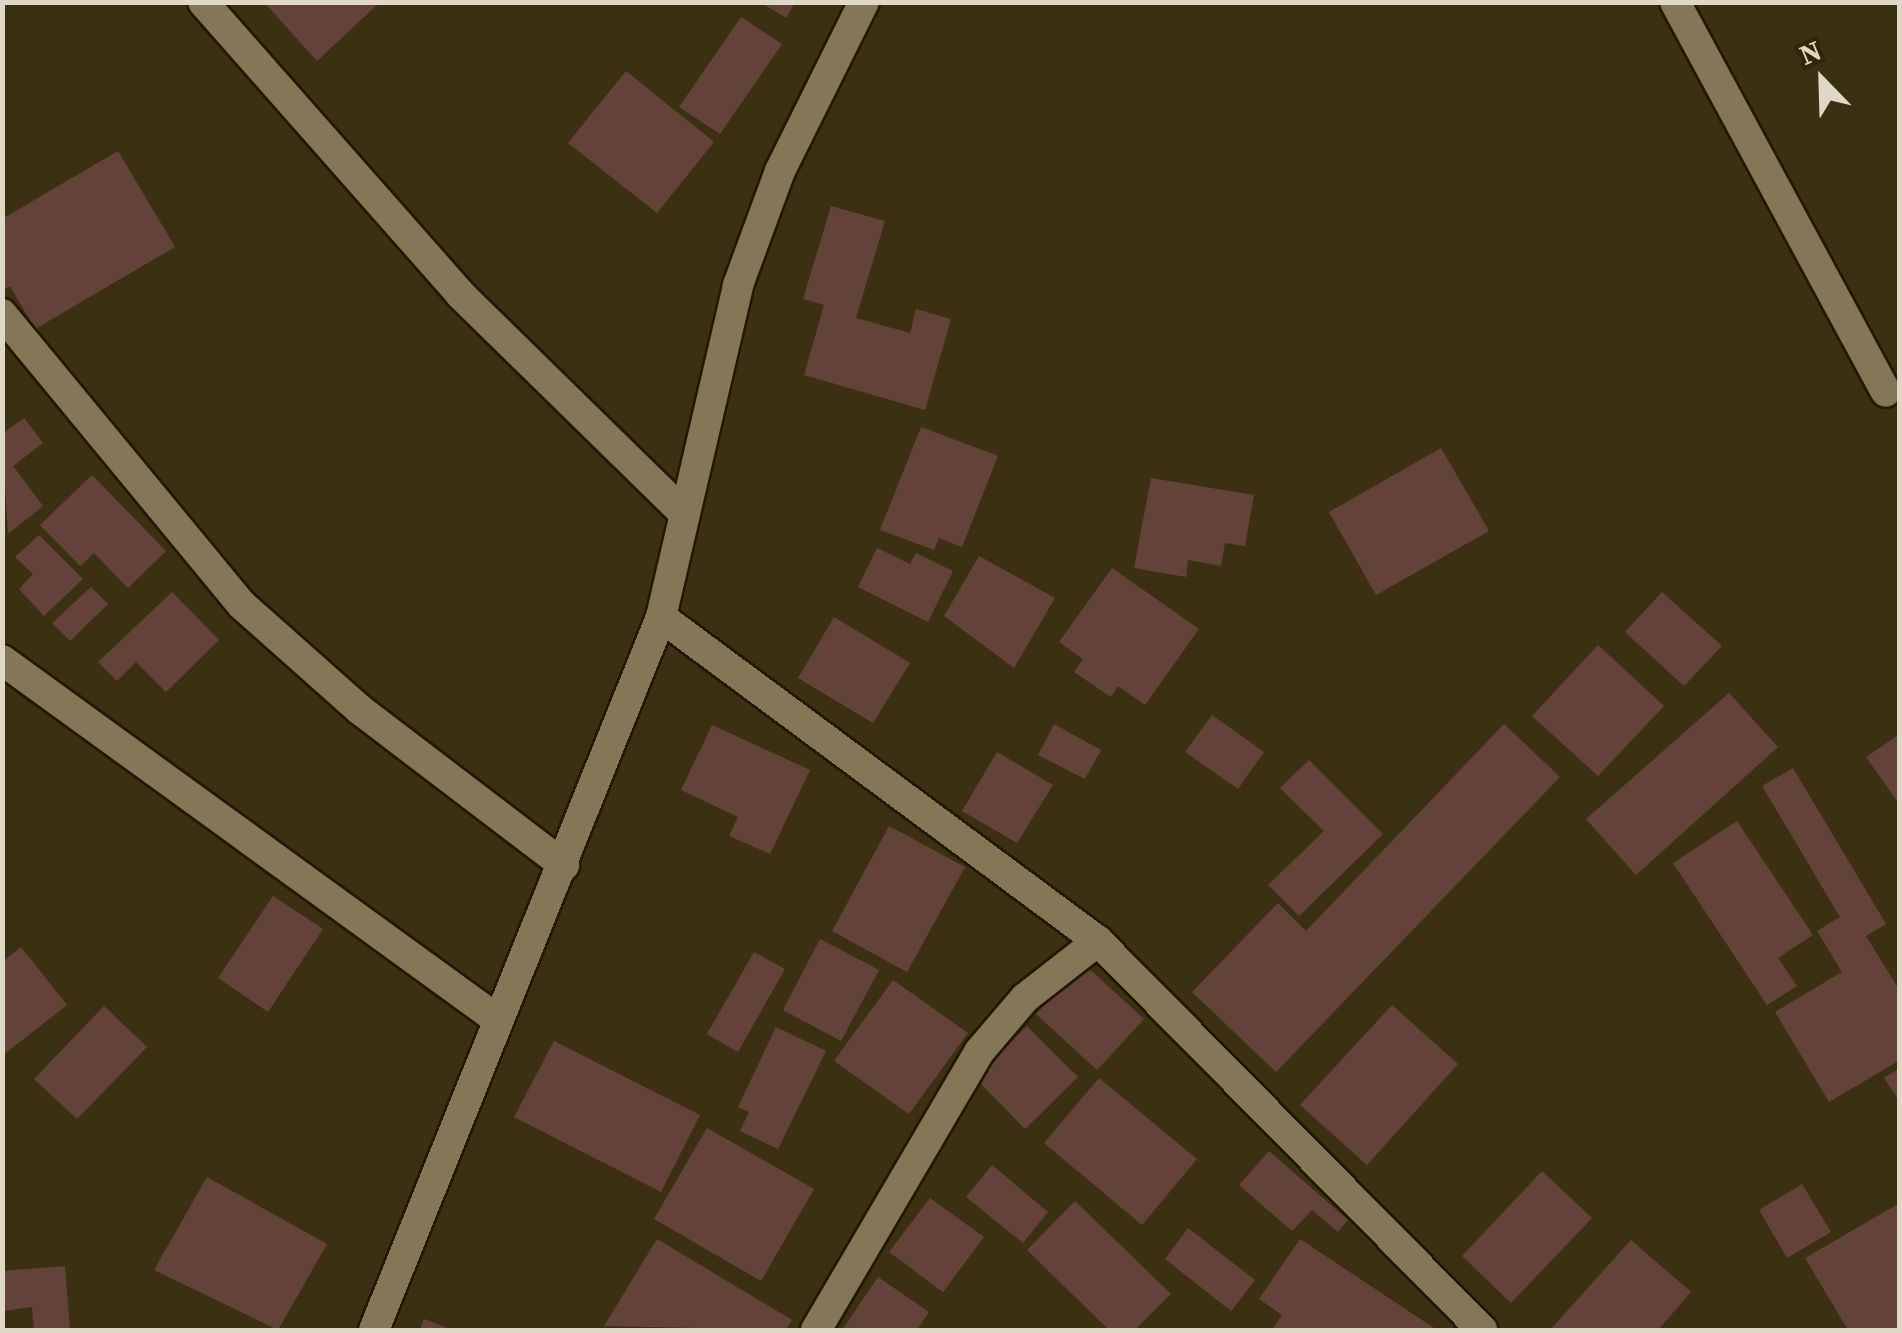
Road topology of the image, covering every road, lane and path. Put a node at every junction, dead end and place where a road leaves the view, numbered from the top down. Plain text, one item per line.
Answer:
1 (203, 2) edge
2 (864, 2) edge
3 (1675, 2) edge
4 (2, 314) edge
5 (1886, 392) dead end
6 (684, 513) junction
7 (661, 616) junction
8 (2, 660) edge
9 (564, 865) junction
10 (1098, 942) junction
11 (494, 1017) junction
12 (374, 1330) edge
13 (816, 1330) edge
14 (1482, 1330) edge

1 - 6 street
2 - 6 street
3 - 5 street
4 - 9 street
6 - 7 street
7 - 9 street
7 - 10 street
8 - 11 street
9 - 11 street
10 - 13 street
10 - 14 street
11 - 12 street

